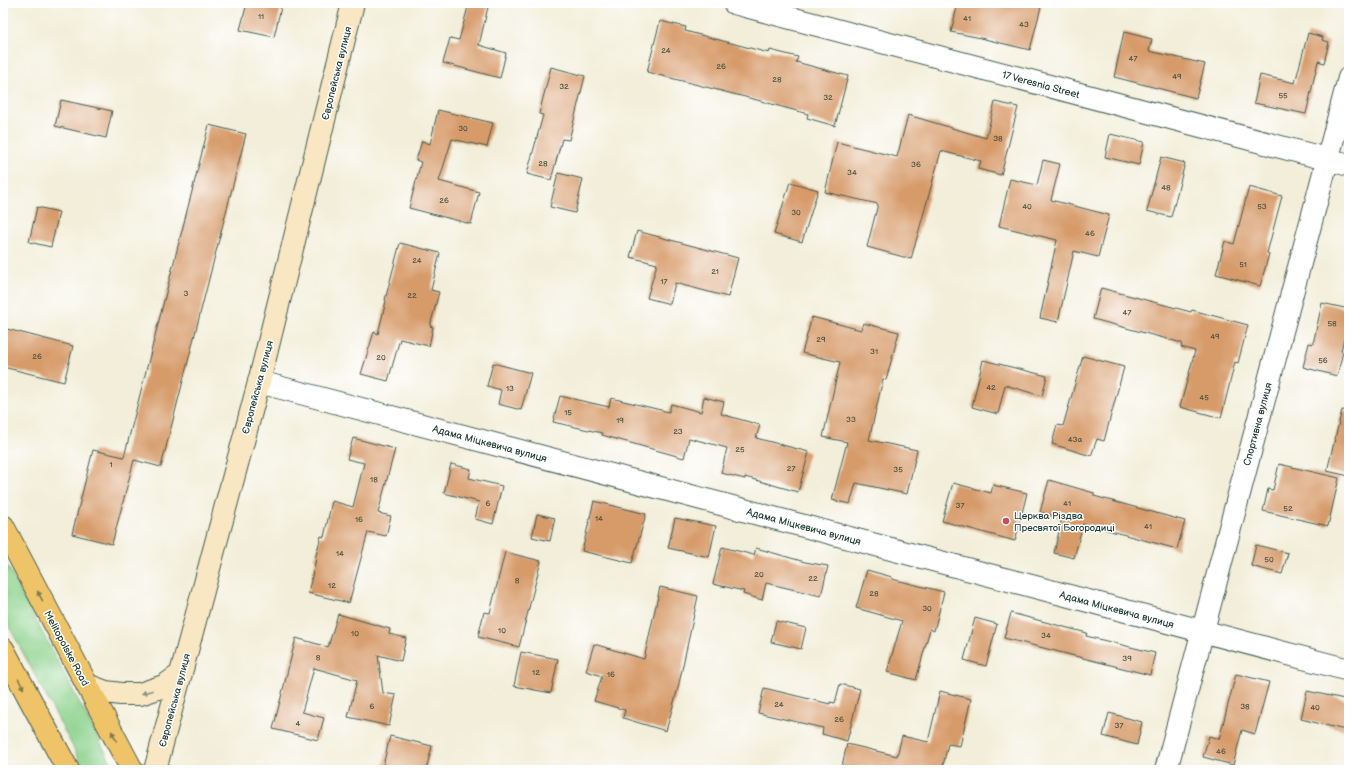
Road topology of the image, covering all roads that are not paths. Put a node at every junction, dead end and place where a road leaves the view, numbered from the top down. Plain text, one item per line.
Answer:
1 (353, 3) edge
2 (734, 3) edge
3 (1349, 78) edge
4 (1327, 159) junction
5 (1349, 165) edge
6 (259, 382) junction
7 (3, 526) edge
8 (1202, 631) junction
9 (3, 650) edge
10 (1349, 670) edge
11 (181, 674) junction
12 (87, 685) junction
13 (68, 770) edge
14 (132, 770) edge
15 (155, 770) edge
16 (1166, 770) edge

1 - 6 street, Європейська вулиця
2 - 4 street, 17 Veresnia Street
3 - 4 street, Спортивна вулиця
4 - 5 street, 17 Veresnia Street
4 - 8 street, Спортивна вулиця
6 - 8 street, Адама Міцкевича вулиця
6 - 11 street, Європейська вулиця
12 -> 7 main road, Melitopolske Road
8 - 10 street, Адама Міцкевича вулиця
8 - 16 street, Спортивна вулиця
9 -> 13 main road
11 -> 12 street
11 - 15 street, Європейська вулиця
14 -> 12 main road, Melitopolske Road

